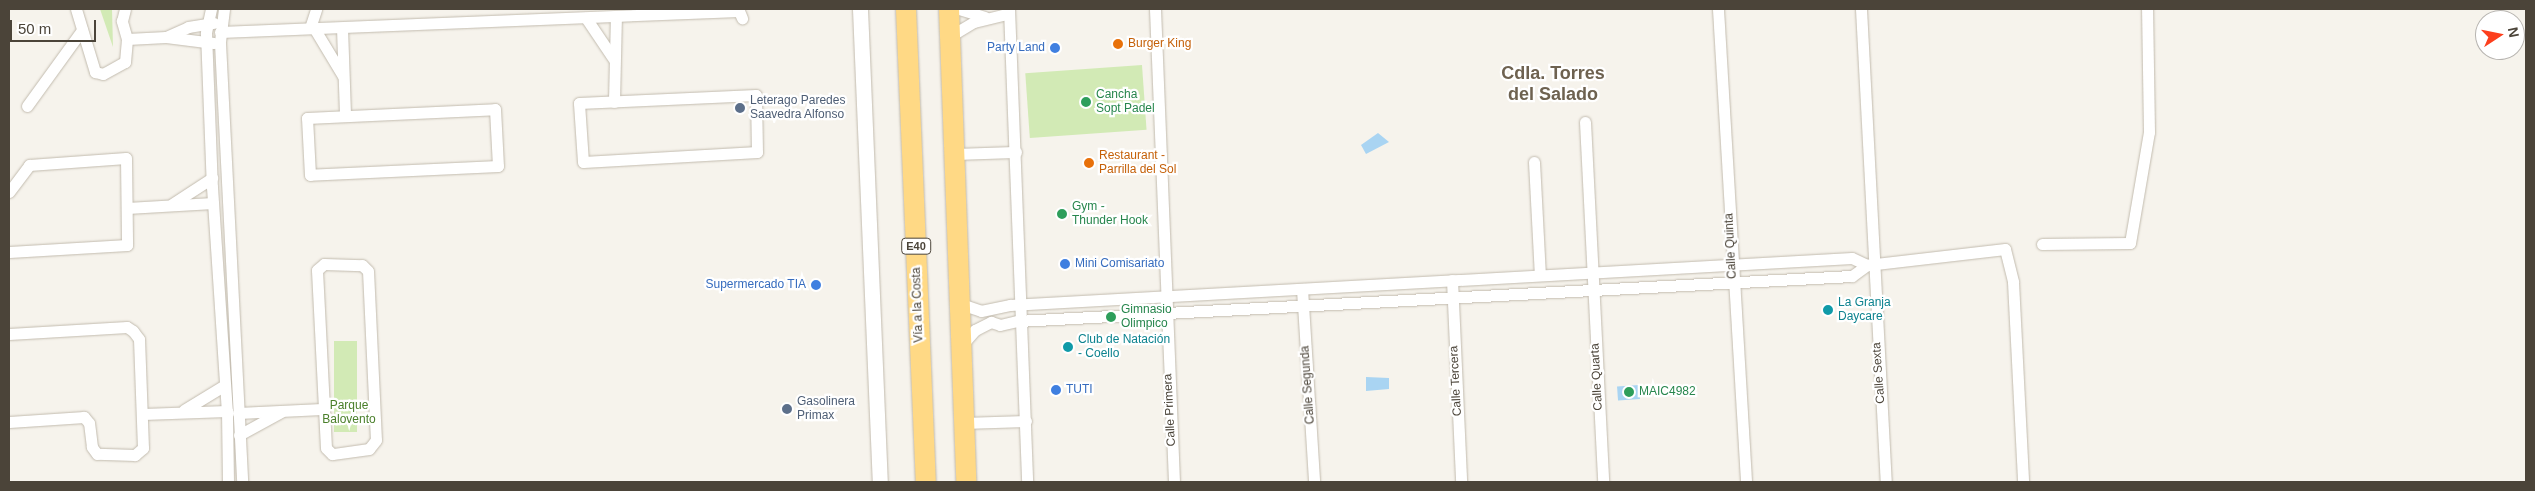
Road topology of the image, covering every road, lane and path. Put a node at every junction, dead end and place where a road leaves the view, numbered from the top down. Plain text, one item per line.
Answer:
1 (76, 9) edge
2 (125, 9) edge
3 (210, 9) edge
4 (224, 9) edge
5 (316, 9) edge
6 (860, 9) edge
7 (906, 9) edge
8 (950, 9) edge
9 (959, 9) edge
10 (1155, 9) edge
11 (1718, 9) edge
12 (1861, 9) edge
13 (2146, 9) edge
14 (1009, 11) edge
15 (616, 17) junction
16 (985, 17) junction
17 (586, 18) junction
18 (742, 18) dead end
19 (208, 23) junction
20 (312, 28) junction
21 (342, 28) junction
22 (82, 30) junction
23 (220, 32) junction
24 (952, 35) junction
25 (166, 37) junction
26 (127, 39) junction
27 (207, 43) junction
28 (614, 60) junction
29 (344, 78) junction
30 (614, 102) junction
31 (27, 106) dead end
32 (345, 116) junction
33 (1585, 122) dead end
34 (1016, 152) junction
35 (953, 154) junction
36 (1534, 162) dead end
37 (212, 178) junction
38 (9, 192) edge
39 (213, 203) junction
40 (170, 205) junction
41 (127, 208) junction
42 (2042, 244) dead end
43 (9, 252) edge
44 (230, 256) junction
45 (217, 257) junction
46 (1731, 264) junction
47 (1871, 265) junction
48 (1591, 272) junction
49 (1540, 275) junction
50 (1452, 280) junction
51 (1733, 284) junction
52 (1302, 288) junction
53 (1592, 291) junction
54 (1165, 296) junction
55 (1452, 298) junction
56 (958, 303) junction
57 (1023, 304) junction
58 (1303, 306) junction
59 (1166, 314) junction
60 (1021, 321) junction
61 (9, 334) edge
62 (960, 348) junction
63 (225, 385) junction
64 (322, 409) junction
65 (182, 410) junction
66 (285, 410) junction
67 (232, 412) junction
68 (143, 414) junction
69 (1026, 421) junction
70 (9, 422) edge
71 (963, 423) junction
72 (239, 435) junction
73 (881, 451) junction
74 (228, 479) edge
75 (241, 479) edge
76 (880, 482) edge
77 (886, 482) edge
78 (926, 482) edge
79 (966, 482) edge
80 (1027, 482) edge
81 (1174, 482) edge
82 (1314, 482) edge
83 (1461, 482) edge
84 (1603, 482) edge
85 (1746, 482) edge
86 (1886, 482) edge
87 (2023, 482) edge

1 - 22 street
2 - 26 street
3 - 19 street
4 - 23 street
5 - 20 street
6 - 73 street
7 - 78 highway, Vía a la Costa / E40
8 - 24 highway
9 - 16 street
10 - 54 street, Calle Primera
11 - 46 street, Calle Quinta
12 - 47 street, Calle Sexta
13 - 42 street
14 - 16 street
14 - 34 street
15 - 17 street
15 - 18 street
15 - 28 street
16 - 24 street
17 - 21 street
17 - 28 street
19 - 23 street
19 - 25 street
19 - 27 street
20 - 21 street
20 - 23 street
20 - 29 street
21 - 29 street
22 - 26 street
22 - 31 street
23 - 27 street
23 - 44 street
24 - 35 highway
25 - 26 street
25 - 27 street
27 - 37 street
28 - 30 street
29 - 32 street
30 - 30 street
32 - 32 street
33 - 48 street, Calle Quarta
34 - 35 street
34 - 57 street
35 - 56 highway
36 - 49 street
37 - 39 street
37 - 40 street
38 - 41 street
39 - 40 street
39 - 45 street
40 - 41 street
41 - 43 street
44 - 45 street
44 - 67 street
45 - 63 street
46 - 47 street
46 - 48 street
46 - 51 street, Calle Quinta
47 - 51 street
47 - 86 street, Calle Sexta
47 - 87 street
48 - 49 street
48 - 53 street, Calle Quarta
49 - 50 street
50 - 52 street
50 - 55 street, Calle Tercera
51 - 53 street
51 - 85 street, Calle Quinta
52 - 54 street
52 - 58 street, Calle Segunda
53 - 55 street
53 - 84 street, Calle Quarta
54 - 57 street
54 - 59 street, Calle Primera
55 - 58 street
55 - 83 street, Calle Tercera
56 - 57 street
56 - 62 highway
57 - 60 street
58 - 59 street
58 - 82 street, Calle Segunda
59 - 60 street
59 - 81 street, Calle Primera
60 - 62 street
60 - 69 street
61 - 68 street
62 - 71 highway
63 - 65 street
63 - 67 street
64 - 64 street
64 - 66 street
65 - 67 street
65 - 68 street
66 - 67 street
66 - 72 street
67 - 72 street
67 - 74 street
68 - 70 street
69 - 71 street
69 - 80 street
71 - 79 highway
72 - 75 street
73 - 76 street
73 - 77 street
74 - 75 street

